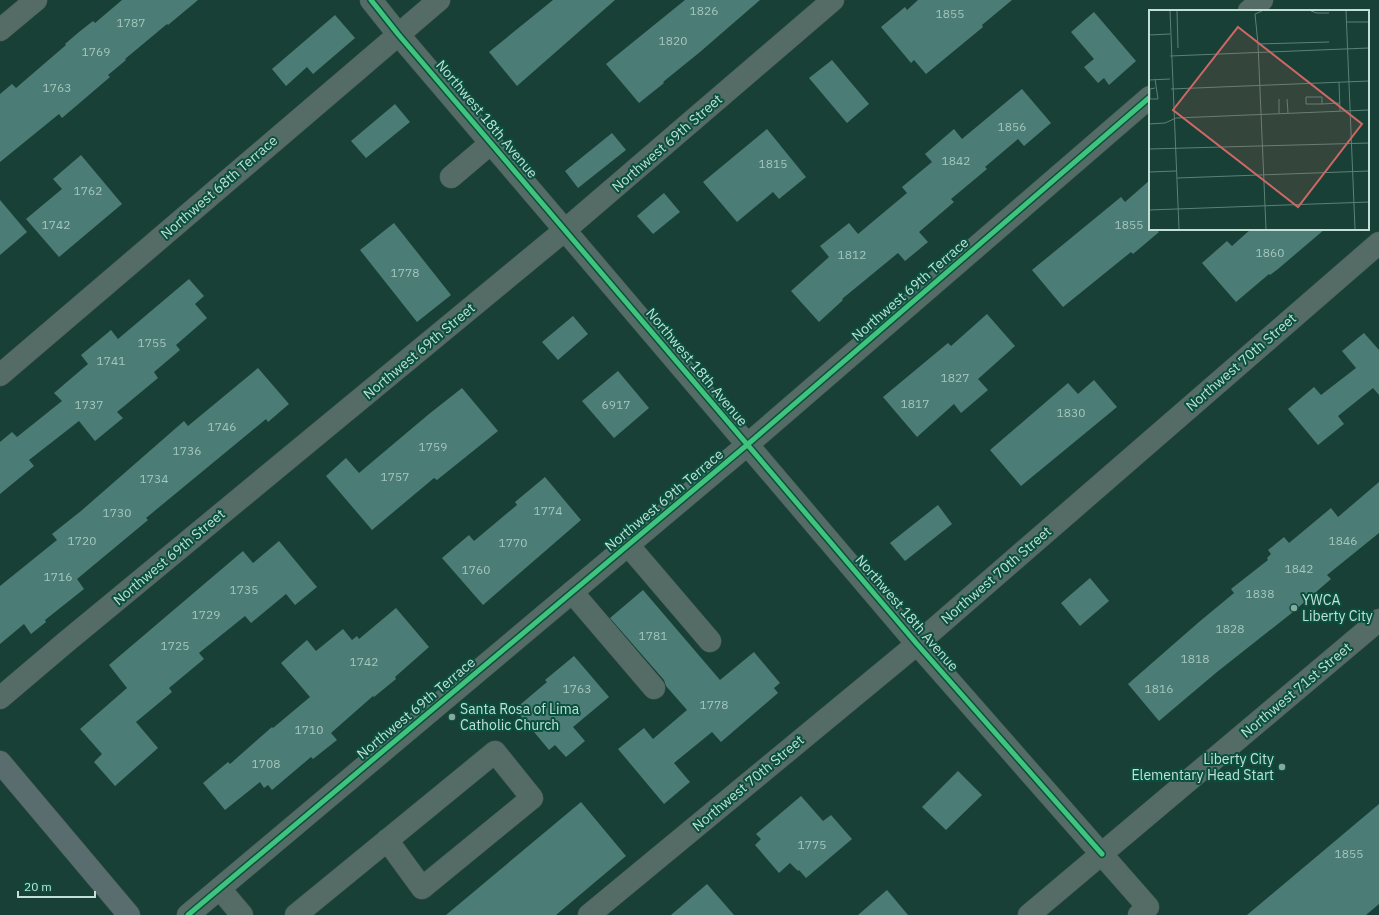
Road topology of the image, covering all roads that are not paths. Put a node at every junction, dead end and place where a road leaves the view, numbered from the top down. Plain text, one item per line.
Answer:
1 (36, 0) edge
2 (371, 0) edge
3 (439, 0) edge
4 (833, 0) edge
5 (1262, 0) edge
6 (1250, 10) edge
7 (0, 30) edge
8 (398, 34) junction
9 (1149, 98) edge
10 (491, 143) junction
11 (450, 177) dead end
12 (565, 230) junction
13 (1379, 243) edge
14 (0, 375) edge
15 (747, 445) junction
16 (628, 545) junction
17 (572, 592) junction
18 (1379, 620) edge
19 (710, 641) dead end
20 (917, 644) junction
21 (654, 688) dead end
22 (0, 698) edge
23 (0, 762) edge
24 (387, 840) junction
25 (1102, 854) junction
26 (220, 889) junction
27 (1148, 912) edge
28 (129, 915) edge
29 (188, 915) edge
30 (242, 915) edge
31 (296, 915) edge
32 (589, 915) edge
33 (1029, 915) edge

1 - 7 street
2 - 8 street, Northwest 18th Avenue
3 - 8 street, Northwest 68th Terrace
4 - 12 street, Northwest 69th Street
5 - 6 street
8 - 10 street, Northwest 18th Avenue
8 - 14 street, Northwest 68th Terrace
9 - 15 street, Northwest 69th Terrace
10 - 11 street
10 - 12 street, Northwest 18th Avenue
12 - 15 street, Northwest 18th Avenue
12 - 22 street, Northwest 69th Street
13 - 20 street, Northwest 70th Street
15 - 16 street, Northwest 69th Terrace
15 - 20 street, Northwest 18th Avenue
16 - 17 street, Northwest 69th Terrace
16 - 19 street
17 - 21 street
17 - 26 street, Northwest 69th Terrace
18 - 25 street, Northwest 71st Street
20 - 25 street, Northwest 18th Avenue
20 - 32 street, Northwest 70th Street
23 - 28 main road
24 - 24 street
24 - 31 street
25 - 27 street, Northwest 18th Avenue
25 - 33 street, Northwest 71st Street
26 - 29 street, Northwest 69th Terrace
26 - 30 street

